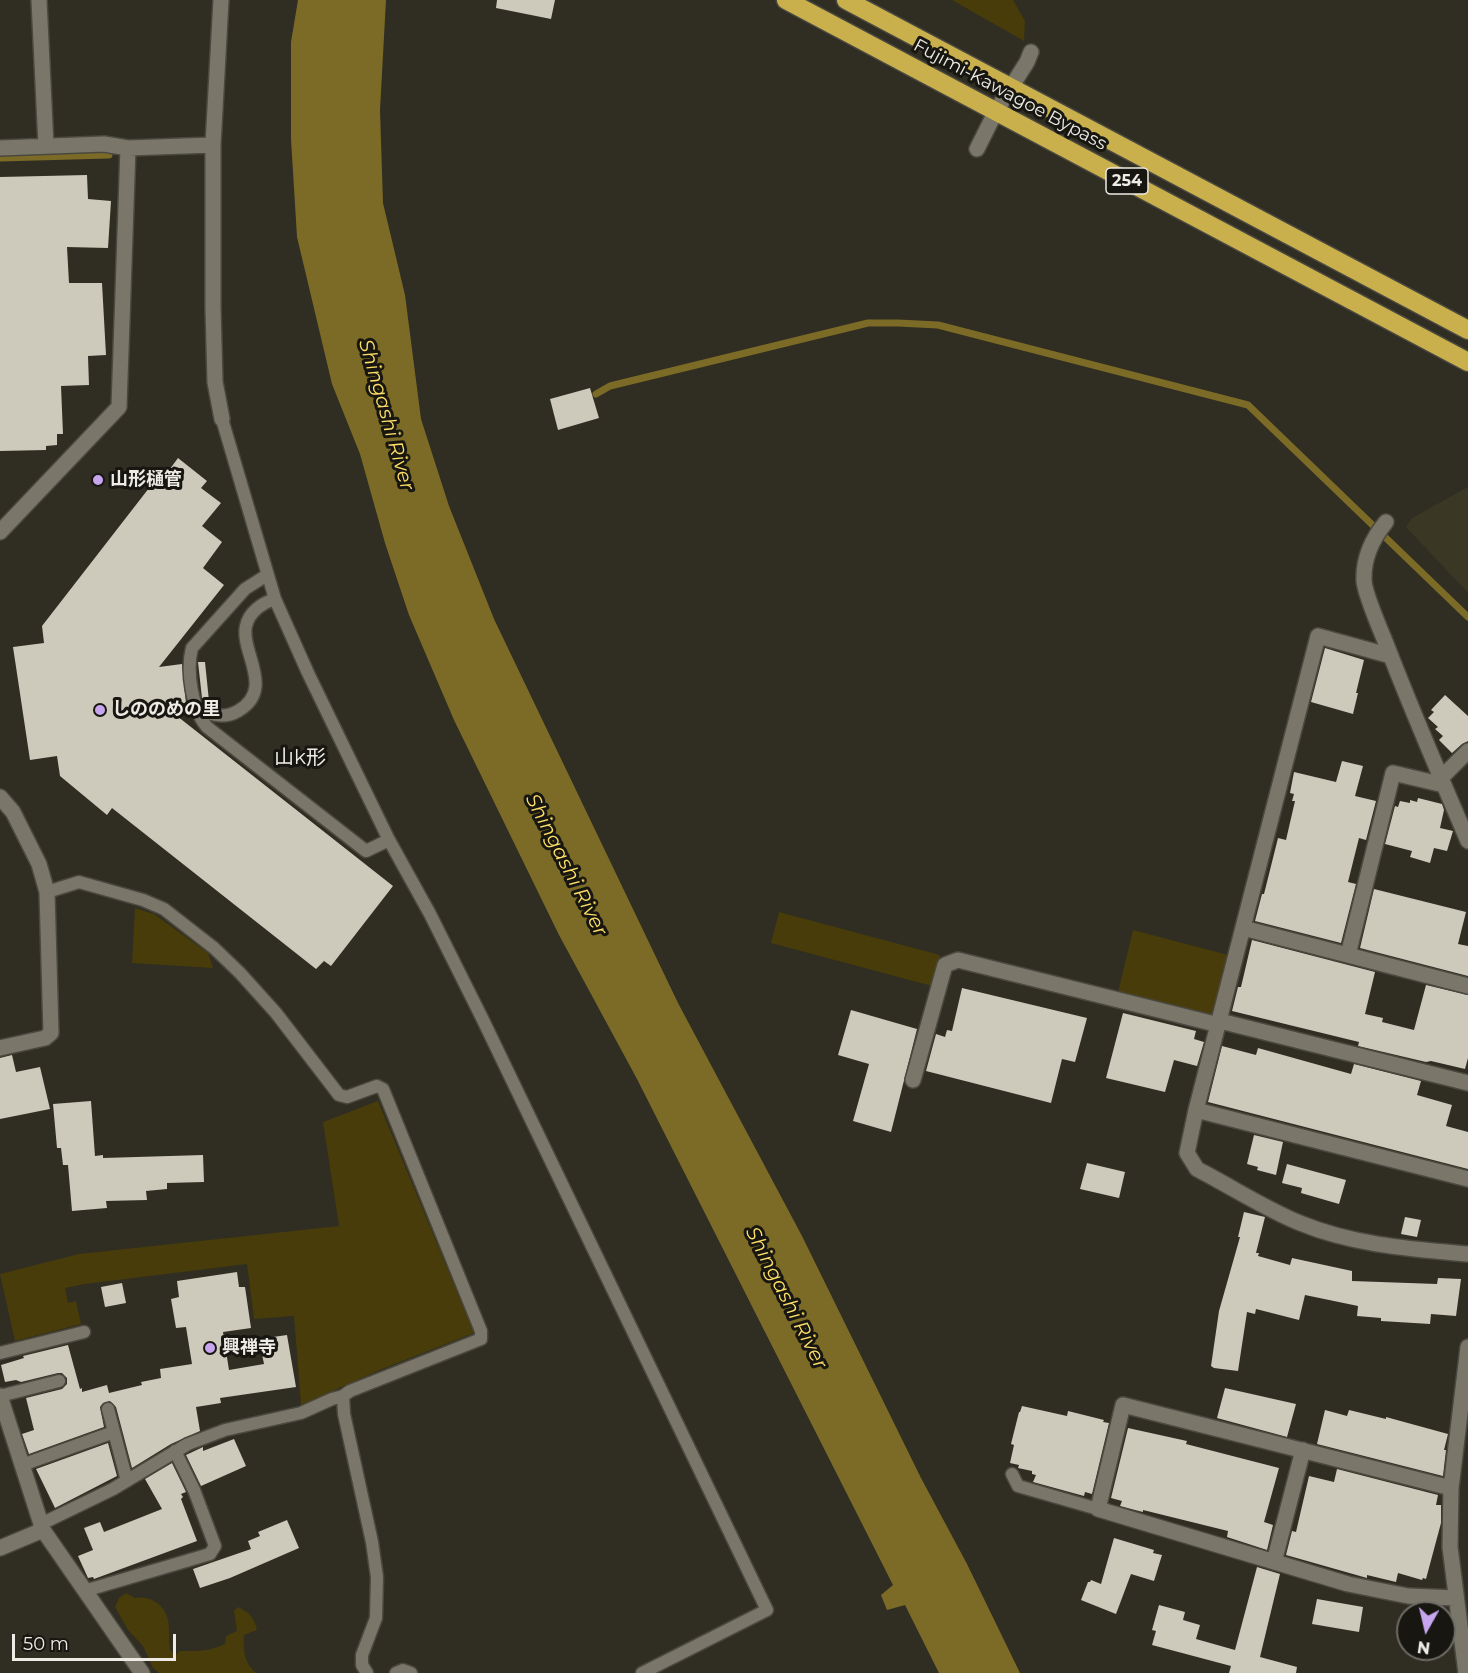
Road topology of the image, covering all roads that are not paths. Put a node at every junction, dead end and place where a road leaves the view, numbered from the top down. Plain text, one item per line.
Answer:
1 (39, 0) edge
2 (221, 0) edge
3 (786, 0) edge
4 (846, 0) edge
5 (1031, 52) dead end
6 (1011, 86) junction
7 (996, 111) junction
8 (213, 145) junction
9 (46, 146) junction
10 (0, 148) edge
11 (128, 148) junction
12 (977, 149) dead end
13 (1468, 330) edge
14 (1468, 362) edge
15 (222, 418) joint
16 (1386, 522) dead end
17 (0, 532) edge
18 (267, 575) junction
19 (275, 599) junction
20 (1391, 656) junction
21 (194, 706) junction
22 (1468, 751) edge
23 (1442, 782) junction
24 (0, 797) edge
25 (389, 840) junction
26 (1468, 841) edge
27 (47, 892) junction
28 (1244, 928) junction
29 (1348, 955) junction
30 (1468, 986) edge
31 (1220, 1023) junction
32 (0, 1048) edge
33 (913, 1080) dead end
34 (1468, 1083) edge
35 (1196, 1110) junction
36 (1468, 1179) edge
37 (1468, 1254) edge
38 (84, 1332) dead end
39 (1468, 1347) edge
40 (0, 1353) edge
41 (59, 1381) dead end
42 (343, 1396) junction
43 (1, 1402) edge
44 (108, 1409) dead end
45 (114, 1432) junction
46 (1303, 1450) junction
47 (175, 1451) junction
48 (22, 1465) junction
49 (1012, 1474) dead end
50 (127, 1481) junction
51 (1451, 1488) junction
52 (1098, 1509) junction
53 (42, 1527) junction
54 (0, 1548) edge
55 (1274, 1562) junction
56 (1460, 1570) edge
57 (84, 1591) junction
58 (1456, 1598) junction
59 (142, 1673) edge
60 (367, 1673) edge
61 (396, 1673) edge
62 (411, 1673) edge
63 (642, 1673) edge
64 (1466, 1673) edge

1 - 9 street
2 - 8 street
3 - 7 highway, Fujimi-Kawagoe Bypass / 254
4 - 6 highway, Fujimi-Kawagoe Bypass / 254
5 - 6 street
6 - 7 street
6 - 13 highway, Fujimi-Kawagoe Bypass / 254
7 - 12 street
7 - 14 highway, Fujimi-Kawagoe Bypass / 254
8 - 11 street
8 - 15 street
9 - 10 street
9 - 11 street
11 - 17 street
15 - 18 lane
16 - 20 street
18 - 19 lane
18 - 21 lane
19 - 21 lane
19 - 25 lane
20 - 23 street
20 - 28 street
21 - 25 lane
22 - 23 street
23 - 26 street
23 - 29 street
24 - 27 street
25 - 63 lane
27 - 32 street
27 - 42 lane
28 - 29 street
28 - 31 street
29 - 30 street
31 - 33 street
31 - 34 street
31 - 35 street
35 - 36 street
35 - 37 street
38 - 40 lane
39 - 51 street
41 - 43 lane
42 - 47 lane
42 - 60 lane
43 - 48 street
44 - 45 lane
45 - 48 lane
45 - 50 lane
46 - 51 street
46 - 52 street
46 - 55 street
47 - 50 lane
47 - 57 lane
48 - 53 street
49 - 52 lane
50 - 53 lane
51 - 56 street
52 - 55 street
53 - 54 street
53 - 57 street
55 - 58 street
56 - 58 street
57 - 59 street
58 - 64 street
61 - 62 lane

